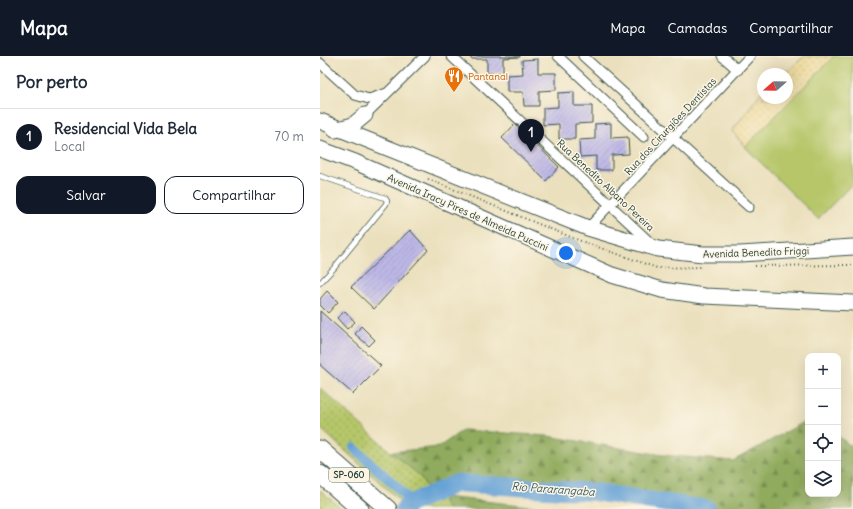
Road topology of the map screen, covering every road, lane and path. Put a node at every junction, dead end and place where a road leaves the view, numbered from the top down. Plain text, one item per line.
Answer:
1 (425, 56) edge
2 (452, 56) edge
3 (558, 56) edge
4 (583, 56) edge
5 (722, 56) edge
6 (750, 56) edge
7 (320, 63) edge
8 (738, 70) junction
9 (389, 92) junction
10 (365, 115) junction
11 (327, 127) edge
12 (354, 135) junction
13 (644, 137) dead end
14 (673, 139) junction
15 (320, 148) edge
16 (355, 162) junction
17 (320, 176) edge
18 (612, 204) junction
19 (749, 208) dead end
20 (588, 228) junction
21 (853, 247) edge
22 (658, 249) junction
23 (320, 283) edge
24 (853, 303) edge
25 (320, 449) edge
26 (320, 474) edge
27 (383, 504) edge
28 (360, 509) edge

1 - 9 street
2 - 18 street, Rua Benedito Albano Pereira
3 - 13 street
4 - 14 street
5 - 8 street
6 - 8 street, Rua dos Cirurgiões Dentistas
7 - 9 street
8 - 14 street, Rua dos Cirurgiões Dentistas
9 - 10 street
10 - 11 main road
10 - 12 street
11 - 12 main road
12 - 16 main road
12 - 20 main road
14 - 18 street, Rua dos Cirurgiões Dentistas
14 - 19 street
15 - 16 main road, Avenida Iracy Pires de Almeida Puccini
16 - 24 main road, Avenida Iracy Pires de Almeida Puccini
17 - 23 lane
18 - 20 street, Rua dos Cirurgiões Dentistas
18 - 22 street, Rua Benedito Albano Pereira
20 - 22 main road
21 - 22 main road, Avenida Benedito Friggi
25 - 27 highway, SP-060
26 - 28 highway, SP-060

